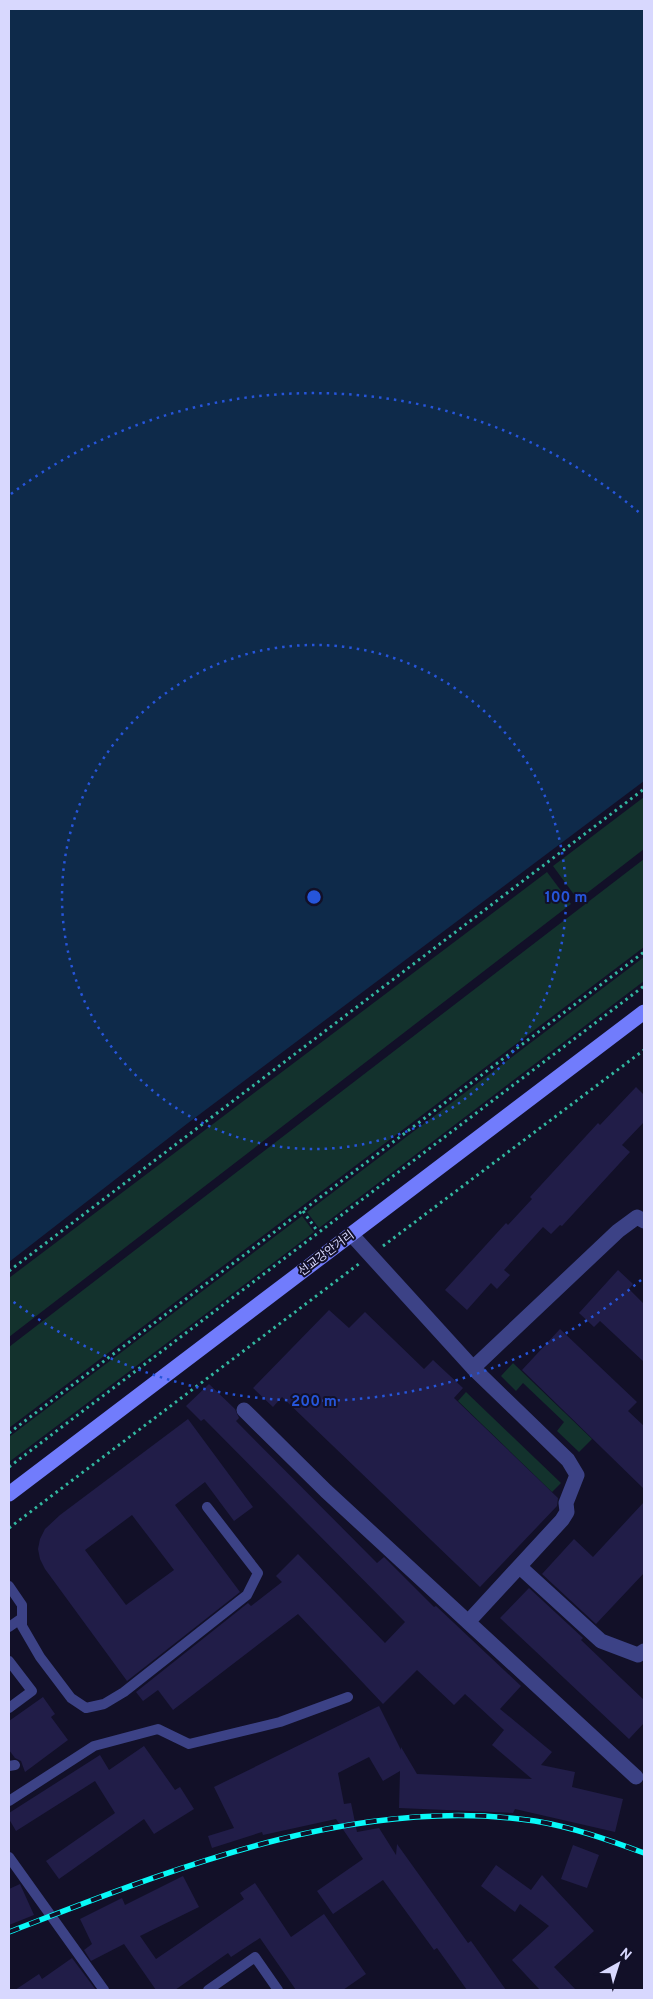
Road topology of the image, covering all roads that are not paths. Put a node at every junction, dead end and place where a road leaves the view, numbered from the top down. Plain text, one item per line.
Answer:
1 (644, 1012) edge
2 (644, 1221) edge
3 (350, 1234) junction
4 (473, 1368) junction
5 (244, 1410) dead end
6 (9, 1494) edge
7 (207, 1507) dead end
8 (520, 1567) junction
9 (9, 1586) edge
10 (22, 1618) junction
11 (468, 1622) junction
12 (9, 1627) edge
13 (644, 1651) edge
14 (9, 1661) edge
15 (348, 1697) dead end
16 (9, 1708) edge
17 (636, 1777) dead end
18 (9, 1801) edge
19 (9, 1857) edge
20 (104, 1990) edge
21 (208, 1990) edge
22 (278, 1990) edge

1 - 3 main road, 선교강안거리
2 - 4 street
3 - 4 street
3 - 6 main road, 선교강안거리
4 - 8 street
5 - 11 street
7 - 10 lane
8 - 11 street
8 - 13 street
9 - 10 lane
10 - 12 lane
11 - 17 street
14 - 16 lane
15 - 18 lane
19 - 20 lane
21 - 22 lane

